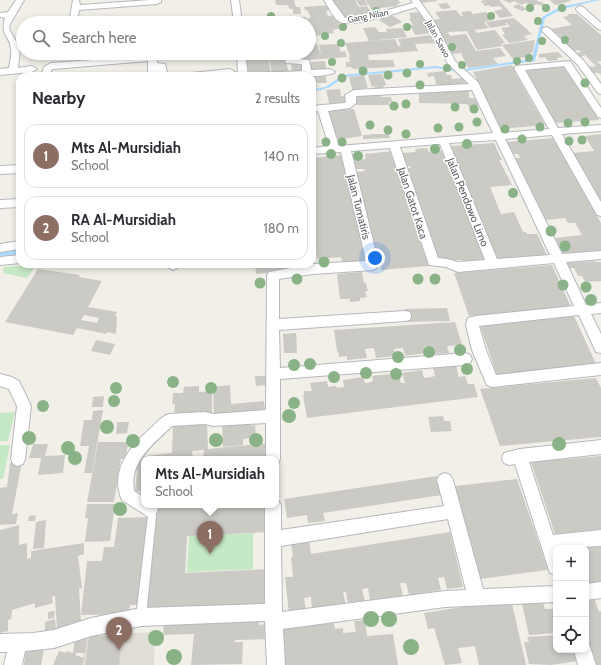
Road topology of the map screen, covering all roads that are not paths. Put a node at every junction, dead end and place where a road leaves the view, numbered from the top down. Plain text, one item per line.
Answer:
1 (20, 0) edge
2 (157, 0) edge
3 (235, 0) edge
4 (328, 0) edge
5 (417, 2) edge
6 (76, 4) edge
7 (580, 9) dead end
8 (11, 15) junction
9 (0, 16) edge
10 (74, 16) edge
11 (237, 16) edge
12 (601, 27) edge
13 (546, 30) dead end
14 (68, 60) edge
15 (135, 60) edge
16 (152, 60) edge
17 (153, 60) edge
18 (242, 60) edge
19 (289, 60) edge
20 (68, 64) junction
21 (32, 70) dead end
22 (13, 71) junction
23 (0, 72) edge
24 (47, 72) edge
25 (153, 72) edge
26 (163, 72) edge
27 (243, 72) edge
28 (307, 72) edge
29 (330, 72) dead end
30 (316, 73) edge
31 (476, 87) junction
32 (601, 92) edge
33 (317, 109) edge
34 (601, 116) edge
35 (601, 128) edge
36 (555, 131) junction
37 (498, 136) junction
38 (443, 140) junction
39 (394, 144) junction
40 (340, 149) junction
41 (316, 151) edge
42 (16, 169) edge
43 (0, 170) edge
44 (16, 202) edge
45 (0, 204) edge
46 (601, 212) edge
47 (16, 246) edge
48 (0, 248) edge
49 (601, 255) edge
50 (16, 259) edge
51 (558, 259) junction
52 (0, 261) edge
53 (493, 264) junction
54 (316, 267) edge
55 (308, 268) edge
56 (601, 308) edge
57 (582, 310) junction
58 (405, 316) dead end
59 (273, 325) junction
60 (601, 348) edge
61 (465, 359) dead end
62 (601, 369) edge
63 (273, 374) junction
64 (0, 380) edge
65 (273, 416) junction
66 (601, 447) edge
67 (273, 456) edge
68 (18, 459) dead end
69 (445, 480) dead end
70 (141, 504) edge
71 (147, 508) edge
72 (273, 508) edge
73 (150, 510) joint
74 (444, 513) dead end
75 (601, 538) edge
76 (273, 539) junction
77 (548, 543) junction
78 (553, 558) edge
79 (601, 590) edge
80 (589, 592) edge
81 (553, 594) edge
82 (477, 598) junction
83 (141, 617) junction
84 (273, 617) junction
85 (18, 642) junction
86 (0, 643) edge
87 (584, 653) edge
88 (13, 665) edge
89 (276, 665) edge
90 (588, 665) edge

1 - 8 street
2 - 6 street
3 - 11 street
4 - 5 street, Gang Nilan
5 - 31 street, Jalan Sawo
6 - 10 street
7 - 12 street
8 - 9 street
8 - 22 street
13 - 32 street
14 - 20 street
15 - 20 street
16 - 25 street
17 - 26 street
18 - 27 street
19 - 28 street
20 - 24 street
21 - 22 street
22 - 23 street
29 - 30 street
31 - 33 street
31 - 37 street, Jalan Sawo
33 - 40 street, Jalan Tumatiris
34 - 36 street
35 - 36 street
36 - 37 street
36 - 46 street
37 - 38 street
37 - 51 street, Jalan Sawo
38 - 39 street
38 - 53 street, Jalan Pendowo Limo
39 - 40 street
39 - 53 street, Jalan Gatot Kaca
40 - 41 street
40 - 54 street, Jalan Tumatiris
42 - 43 street
44 - 45 street
47 - 48 street
49 - 51 street
50 - 52 street
51 - 53 street
51 - 57 street, Jalan Sawo
55 - 59 street
56 - 57 street
57 - 60 street, Jalan Sawo
57 - 62 street
58 - 59 street
59 - 63 street
61 - 63 street
63 - 65 street
64 - 68 street
65 - 67 street
65 - 70 street
66 - 77 street
69 - 82 street
71 - 73 street
72 - 76 street
73 - 83 lane
74 - 76 street
75 - 77 street
76 - 84 street
77 - 78 street
79 - 80 street
81 - 82 street
82 - 84 street
83 - 84 street
83 - 85 street
84 - 89 street
85 - 86 street
85 - 88 street
87 - 90 street

